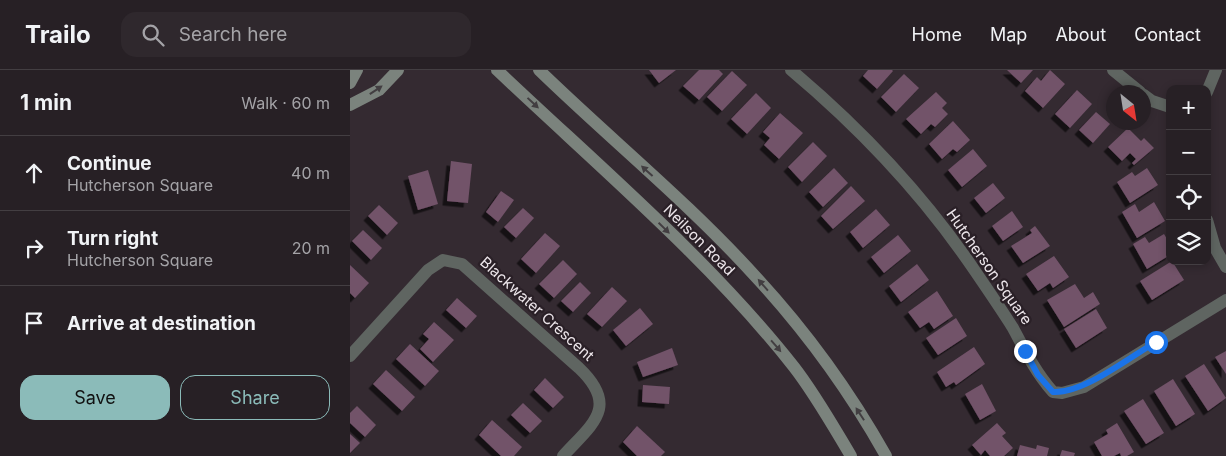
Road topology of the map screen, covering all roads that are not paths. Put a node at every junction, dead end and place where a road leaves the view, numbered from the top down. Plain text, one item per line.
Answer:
1 (357, 70) edge
2 (398, 70) edge
3 (497, 70) edge
4 (539, 70) edge
5 (791, 70) edge
6 (1113, 70) edge
7 (1216, 70) edge
8 (350, 83) edge
9 (1131, 85) edge
10 (1210, 85) edge
11 (1151, 100) edge
12 (350, 105) edge
13 (1166, 106) edge
14 (1211, 234) edge
15 (1226, 267) edge
16 (1226, 300) edge
17 (350, 356) edge
18 (562, 456) edge
19 (851, 456) edge
20 (886, 456) edge

1 - 8 main road
12 -> 2 main road
3 -> 19 main road, Neilson Road
20 -> 4 main road, Neilson Road
5 - 16 street, Hutcherson Square
6 - 9 street
7 - 10 street
11 - 13 street
14 - 15 street
17 - 18 street, Blackwater Crescent

